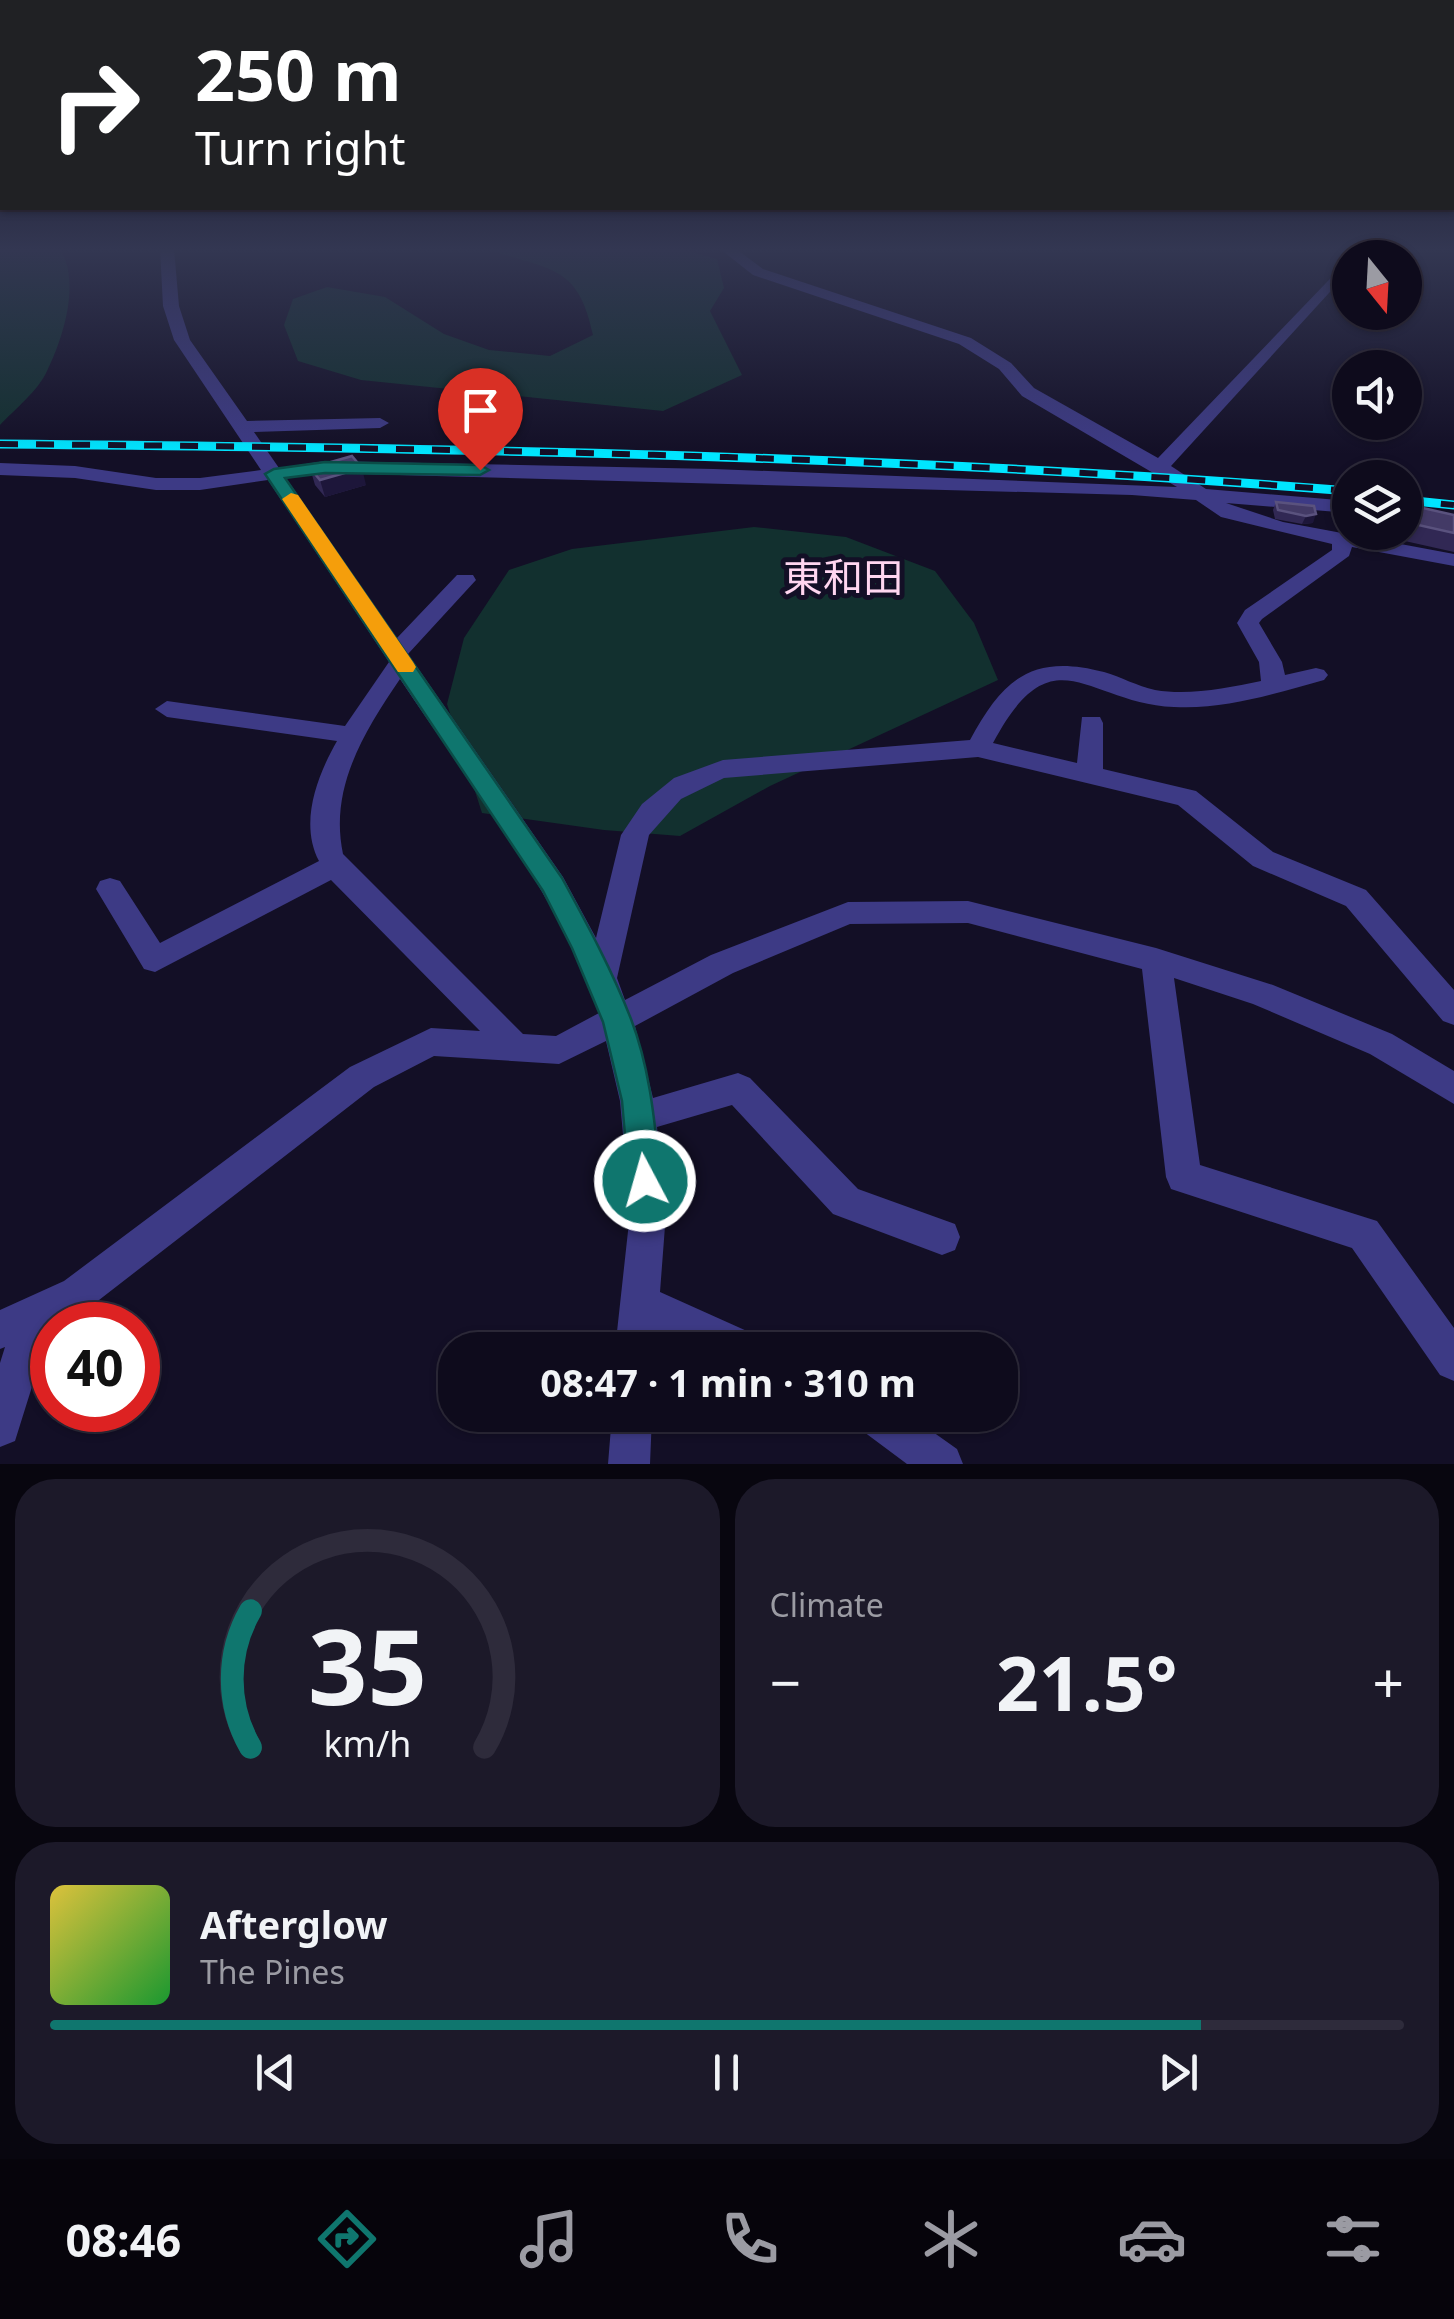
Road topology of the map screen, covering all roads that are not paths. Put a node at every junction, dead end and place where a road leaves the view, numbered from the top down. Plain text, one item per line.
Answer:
1 (175, 317) edge
2 (892, 317) edge
3 (1299, 317) edge
4 (380, 424) dead end
5 (240, 427) junction
6 (1160, 467) junction
7 (0, 469) edge
8 (274, 474) junction
9 (1198, 495) junction
10 (1332, 506) edge
11 (1332, 538) edge
12 (1342, 550) edge
13 (1398, 550) edge
14 (1454, 560) edge
15 (465, 580) dead end
16 (399, 657) junction
17 (1316, 675) dead end
18 (1272, 686) junction
19 (167, 709) dead end
20 (1091, 723) dead end
21 (351, 735) junction
22 (978, 748) junction
23 (1090, 776) junction
24 (336, 864) junction
25 (110, 889) dead end
26 (1156, 960) junction
27 (602, 978) junction
28 (1454, 1012) edge
29 (618, 1022) junction
30 (515, 1047) junction
31 (1454, 1089) edge
32 (639, 1117) junction
33 (942, 1237) dead end
34 (638, 1302) junction
35 (17, 1323) edge
36 (636, 1332) edge
37 (704, 1332) edge
38 (1454, 1361) edge
39 (0, 1426) edge
40 (631, 1432) edge
41 (898, 1432) edge
42 (629, 1464) edge
43 (942, 1464) edge

1 - 5 street
2 - 6 street
3 - 6 street
4 - 5 street
5 - 8 street
6 - 9 street
7 - 8 street
8 - 9 street
8 - 16 street
9 - 10 street
9 - 11 street
12 - 18 street
13 - 14 street
15 - 16 street
16 - 21 street
16 - 27 street
17 - 18 street
18 - 22 street
19 - 21 street
20 - 23 street
21 - 24 street
22 - 23 street
22 - 27 street
23 - 28 street
24 - 25 street
24 - 30 street
26 - 29 street
26 - 31 street
26 - 38 street
27 - 29 street
29 - 30 street
29 - 32 street
30 - 35 street
32 - 33 street
32 - 34 street
34 - 36 street
34 - 37 street
35 - 39 street
40 - 42 street
41 - 43 street

